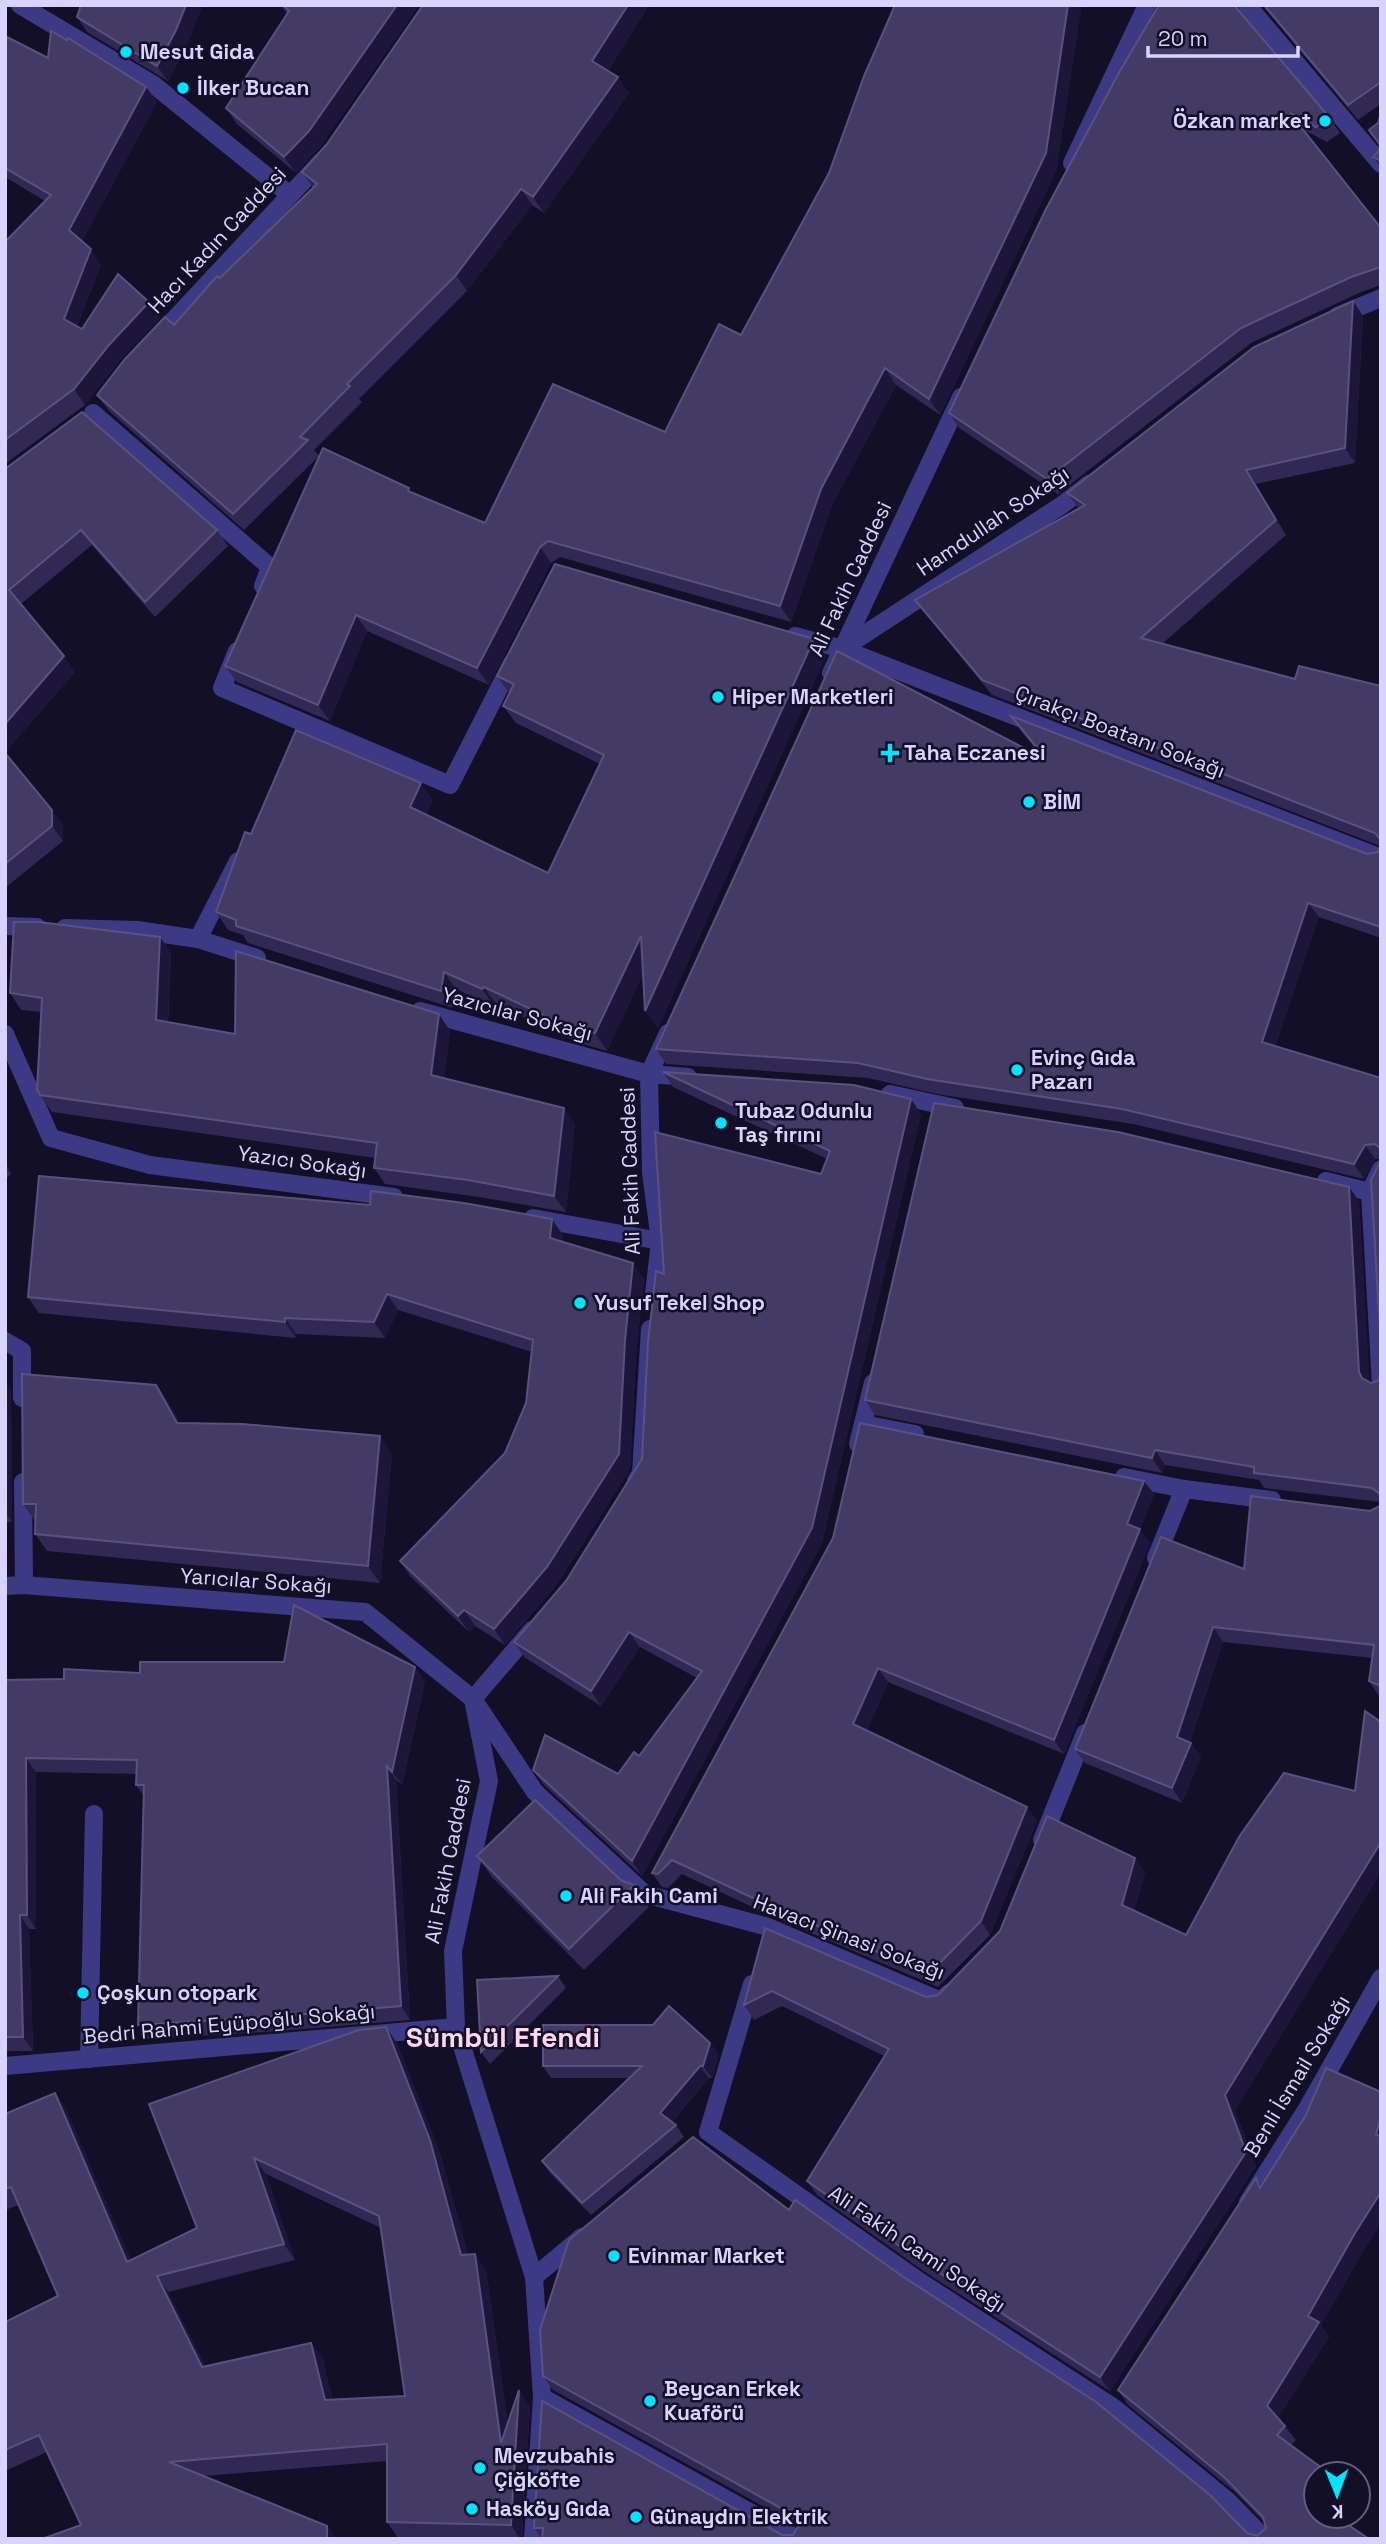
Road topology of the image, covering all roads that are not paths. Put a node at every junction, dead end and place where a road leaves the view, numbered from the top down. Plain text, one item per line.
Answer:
1 (20, 5) edge
2 (1147, 5) edge
3 (1247, 5) edge
4 (1381, 134) edge
5 (1364, 143) junction
6 (329, 154) edge
7 (1381, 164) edge
8 (1066, 174) edge
9 (290, 195) junction
10 (1381, 298) edge
11 (1318, 324) edge
12 (147, 348) edge
13 (967, 385) edge
14 (107, 395) edge
15 (1104, 472) edge
16 (256, 603) edge
17 (775, 630) edge
18 (241, 639) edge
19 (842, 649) junction
20 (518, 652) edge
21 (825, 687) edge
22 (246, 844) edge
23 (1381, 858) edge
24 (5, 926) edge
25 (198, 939) junction
26 (276, 965) edge
27 (407, 1007) edge
28 (677, 1012) edge
29 (5, 1034) edge
30 (649, 1074) junction
31 (703, 1078) edge
32 (878, 1092) edge
33 (974, 1111) edge
34 (1381, 1169) edge
35 (1304, 1176) edge
36 (1370, 1192) junction
37 (409, 1199) edge
38 (516, 1215) edge
39 (660, 1241) junction
40 (5, 1341) edge
41 (875, 1370) edge
42 (1381, 1385) edge
43 (23, 1419) edge
44 (863, 1424) junction
45 (930, 1437) edge
46 (23, 1461) edge
47 (854, 1461) edge
48 (1104, 1473) edge
49 (1184, 1489) junction
50 (626, 1496) edge
51 (1289, 1502) edge
52 (1147, 1580) edge
53 (24, 1585) junction
54 (5, 1586) edge
55 (541, 1620) edge
56 (473, 1699) junction
57 (1090, 1722) edge
58 (94, 1814) dead end
59 (1037, 1851) edge
60 (757, 1965) edge
61 (1381, 1978) edge
62 (958, 1984) edge
63 (456, 2026) junction
64 (89, 2059) junction
65 (5, 2066) edge
66 (1238, 2218) edge
67 (595, 2226) edge
68 (534, 2277) junction
69 (542, 2397) junction
70 (533, 2539) edge
71 (798, 2539) edge
72 (1265, 2539) edge

1 - 9 street
2 - 8 street
3 - 5 street
4 - 5 street
5 - 7 street
6 - 9 street, Hacı Kadın Caddesi
9 - 12 street, Hacı Kadın Caddesi
10 - 11 street
13 - 19 street, Ali Fakih Caddesi
14 - 16 street
15 - 19 street, Hamdullah Sokağı
17 - 19 street, Çırakçı Boatanı Sokağı
18 - 20 street
19 - 21 street, Ali Fakih Caddesi
19 - 23 street, Çırakçı Boatanı Sokağı
22 - 25 street
24 - 25 street
25 - 26 street
27 - 30 street, Yazıcılar Sokağı
28 - 30 street, Ali Fakih Caddesi
29 - 37 street, Yazıcı Sokağı
30 - 31 street, Yazıcılar Sokağı
30 - 39 street, Ali Fakih Caddesi
32 - 33 street
34 - 36 street
35 - 36 street
36 - 42 street
38 - 39 street
39 - 50 street, Ali Fakih Caddesi
40 - 43 street
41 - 44 street
44 - 45 street
44 - 47 street
46 - 53 street
48 - 49 street
49 - 51 street
49 - 52 street
53 - 54 street, Yarıcılar Sokağı
53 - 56 street, Yarıcılar Sokağı
55 - 56 street
56 - 62 street, Havacı Şinasi Sokağı
56 - 63 street, Ali Fakih Caddesi
57 - 59 street
58 - 64 street
60 - 72 street, Ali Fakih Cami Sokağı
61 - 66 street, Benli İsmail Sokağı
63 - 64 street, Bedri Rahmi Eyüpoğlu Sokağı
63 - 68 street, Ali Fakih Caddesi
64 - 65 street, Bedri Rahmi Eyüpoğlu Sokağı
67 - 68 street
68 - 69 street, Ali Fakih Caddesi
69 - 70 street, Ali Fakih Caddesi
69 - 71 street

